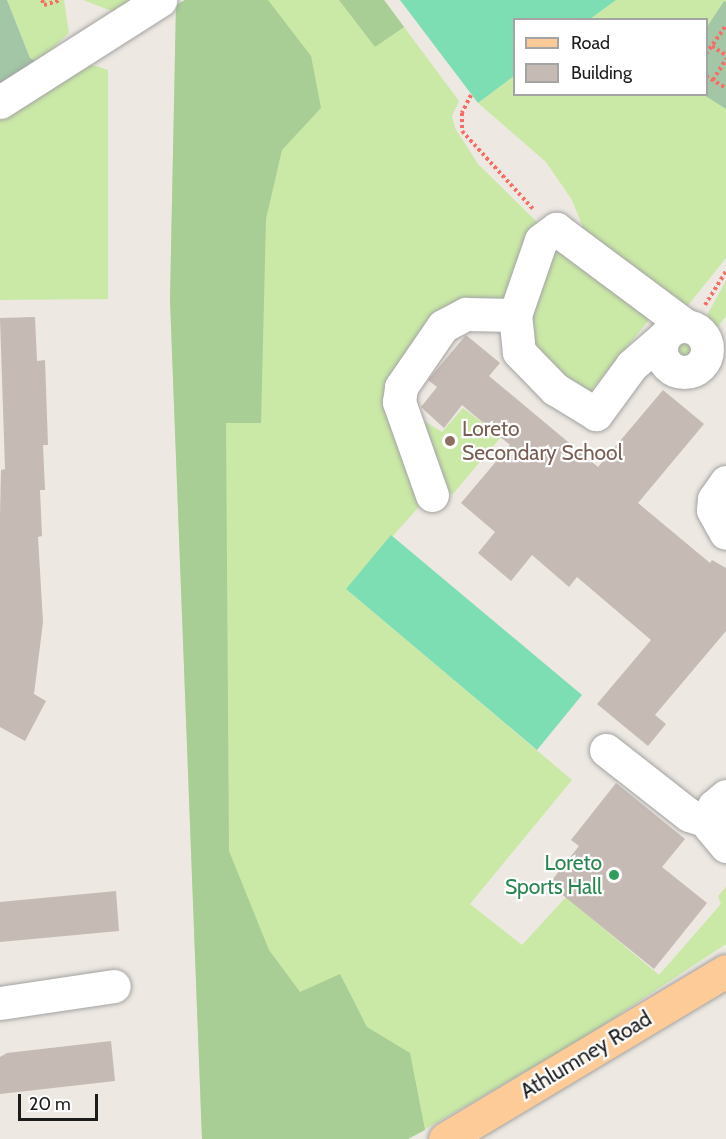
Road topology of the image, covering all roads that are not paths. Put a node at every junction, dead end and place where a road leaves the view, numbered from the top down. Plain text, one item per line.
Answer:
1 (160, 0) edge
2 (0, 102) edge
3 (515, 315) junction
4 (695, 338) edge
5 (726, 482) edge
6 (432, 495) dead end
7 (726, 533) edge
8 (606, 750) dead end
9 (721, 822) edge
10 (726, 971) edge
11 (114, 986) dead end
12 (0, 1002) edge
13 (445, 1139) edge

1 - 2 street
3 - 4 street
3 - 4 street
3 - 6 street
5 - 7 street
8 - 9 street
10 - 13 main road, Athlumney Road
11 - 12 street

